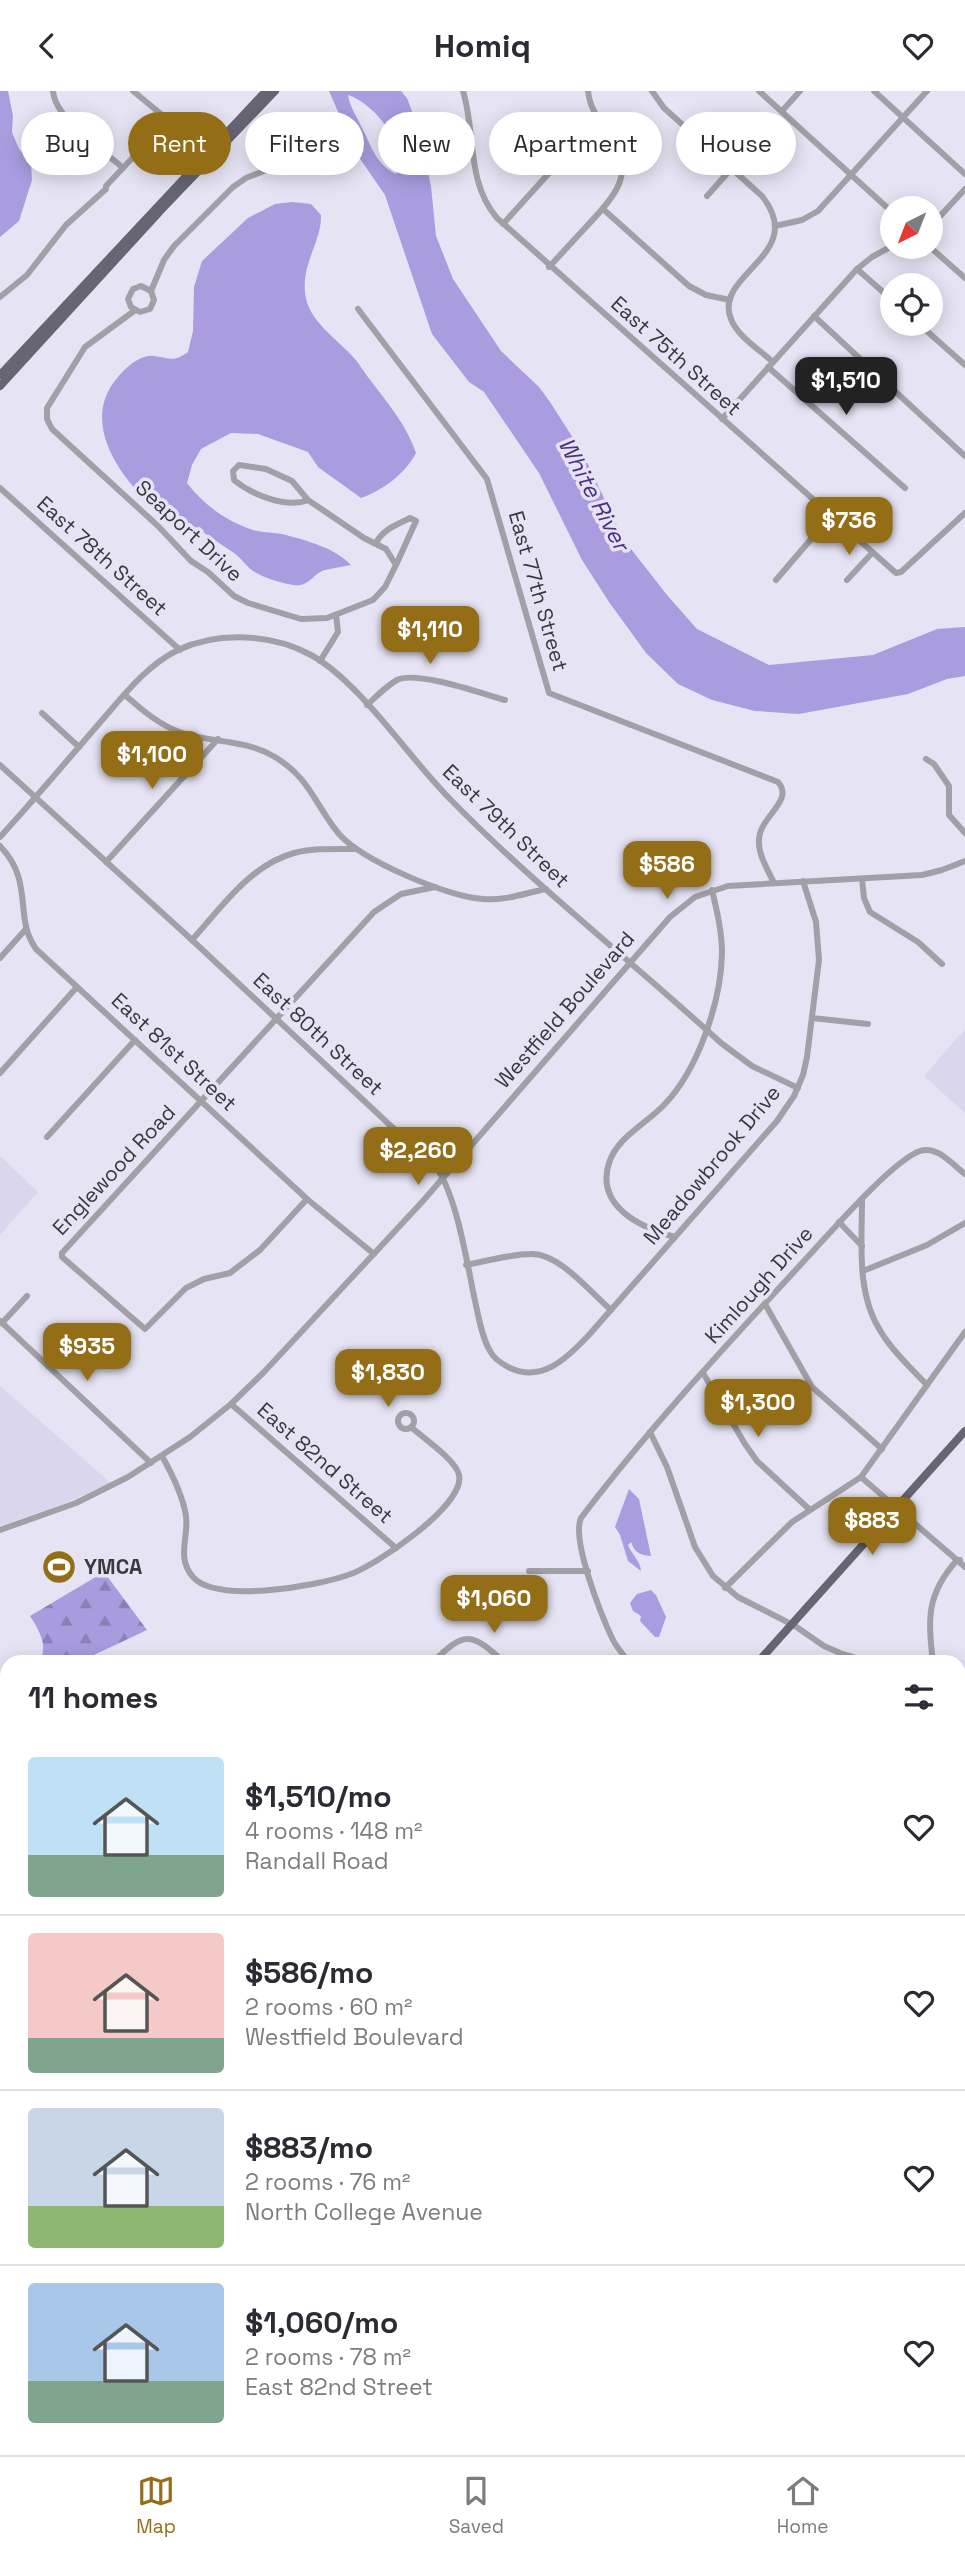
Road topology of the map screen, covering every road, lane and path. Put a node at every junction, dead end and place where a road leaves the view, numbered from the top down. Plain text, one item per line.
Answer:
1 (55, 91) edge
2 (133, 91) edge
3 (139, 91) edge
4 (266, 91) edge
5 (275, 91) edge
6 (463, 91) edge
7 (588, 91) edge
8 (652, 91) edge
9 (759, 91) edge
10 (800, 91) edge
11 (874, 91) edge
12 (928, 91) edge
13 (256, 106) junction
14 (782, 111) junction
15 (156, 112) edge
16 (160, 112) edge
17 (594, 112) edge
18 (903, 118) junction
19 (676, 119) edge
20 (128, 163) edge
21 (123, 168) junction
22 (852, 174) junction
23 (965, 174) edge
24 (254, 175) edge
25 (547, 175) edge
26 (621, 175) edge
27 (726, 175) edge
28 (738, 175) edge
29 (965, 189) edge
30 (706, 196) dead end
31 (880, 201) edge
32 (603, 209) junction
33 (943, 213) edge
34 (503, 224) junction
35 (775, 226) junction
36 (880, 253) edge
37 (943, 259) edge
38 (550, 267) junction
39 (858, 268) junction
40 (965, 278) edge
41 (880, 289) edge
42 (151, 291) junction
43 (0, 295) edge
44 (730, 300) junction
45 (358, 309) dead end
46 (134, 311) junction
47 (814, 316) junction
48 (932, 336) edge
49 (770, 365) junction
50 (965, 365) edge
51 (0, 375) edge
52 (0, 386) edge
53 (722, 419) junction
54 (965, 456) edge
55 (0, 488) edge
56 (905, 488) dead end
57 (813, 500) junction
58 (308, 501) junction
59 (965, 513) edge
60 (830, 517) junction
61 (820, 529) junction
62 (376, 543) junction
63 (872, 553) junction
64 (396, 565) junction
65 (776, 580) dead end
66 (847, 580) dead end
67 (336, 615) junction
68 (180, 650) junction
69 (320, 660) junction
70 (125, 695) junction
71 (505, 700) dead end
72 (367, 705) junction
73 (42, 713) dead end
74 (218, 739) junction
75 (79, 747) junction
76 (926, 759) dead end
77 (0, 765) edge
78 (36, 797) junction
79 (965, 833) edge
80 (0, 837) edge
81 (0, 846) edge
82 (356, 849) junction
83 (965, 861) edge
84 (106, 862) junction
85 (862, 879) junction
86 (803, 881) junction
87 (774, 883) junction
88 (435, 887) junction
89 (546, 889) junction
90 (712, 890) junction
91 (26, 929) junction
92 (192, 940) junction
93 (0, 958) edge
94 (629, 964) junction
95 (942, 964) dead end
96 (78, 987) junction
97 (812, 1018) junction
98 (276, 1019) junction
99 (868, 1024) dead end
100 (707, 1032) junction
101 (135, 1040) junction
102 (0, 1073) edge
103 (798, 1088) junction
104 (201, 1101) junction
105 (47, 1137) dead end
106 (965, 1174) edge
107 (443, 1178) junction
108 (307, 1199) junction
109 (862, 1200) junction
110 (839, 1222) junction
111 (965, 1223) edge
112 (675, 1237) junction
113 (862, 1246) junction
114 (374, 1254) junction
115 (467, 1265) junction
116 (863, 1271) junction
117 (27, 1296) dead end
118 (765, 1304) junction
119 (611, 1310) junction
120 (1, 1322) edge
121 (965, 1332) edge
122 (703, 1373) junction
123 (529, 1374) joint
124 (927, 1385) junction
125 (231, 1404) junction
126 (411, 1427) dead end
127 (965, 1431) edge
128 (650, 1432) junction
129 (882, 1449) junction
130 (162, 1456) junction
131 (151, 1463) junction
132 (862, 1477) junction
133 (898, 1506) junction
134 (809, 1509) junction
135 (0, 1530) edge
136 (396, 1548) junction
137 (957, 1560) junction
138 (965, 1562) edge
139 (965, 1567) edge
140 (529, 1571) dead end
141 (588, 1571) junction
142 (725, 1588) junction
143 (791, 1625) junction
144 (440, 1655) edge
145 (497, 1655) edge
146 (624, 1655) edge
147 (764, 1655) edge
148 (846, 1655) edge
149 (932, 1655) edge

1 - 21 street
2 - 15 street
3 - 16 street
4 - 13 main road
5 - 13 main road
6 - 34 street, East 75th Street
7 - 17 street
8 - 19 street
9 - 14 street
10 - 14 street
11 - 18 street
12 - 18 street
13 - 51 main road
13 - 52 main road
14 - 22 street
18 - 22 street
18 - 23 street
20 - 21 street
21 - 43 street
22 - 31 street
22 - 35 street
24 - 42 street
25 - 34 street
26 - 32 street
27 - 30 street
28 - 35 street
29 - 33 street
32 - 38 street
32 - 44 street
34 - 38 street, East 75th Street
35 - 44 street
36 - 39 street
37 - 40 street
38 - 53 street, East 75th Street
39 - 41 street
39 - 47 street
42 - 46 street
42 - 46 street
44 - 49 street
45 - 87 street, East 77th Street
46 - 67 street, Seaport Drive
47 - 49 street
47 - 54 street
48 - 50 street
49 - 53 street
49 - 56 street
53 - 57 street, East 75th Street
55 - 68 street, East 78th Street
57 - 60 street, East 75th Street
57 - 61 street
58 - 58 street
58 - 62 street
59 - 63 street, East 75th Street
60 - 61 street
60 - 63 street, East 75th Street
61 - 65 street
62 - 64 street
62 - 64 street, Seaport Drive
63 - 66 street
64 - 67 street, Seaport Drive
67 - 69 street
68 - 69 street, East 79th Street
68 - 70 street, East 79th Street
69 - 72 street, East 79th Street
70 - 74 street
70 - 75 street, East 79th Street
71 - 72 street
72 - 89 street, East 79th Street
73 - 75 street
74 - 82 street
74 - 84 street
75 - 78 street, East 79th Street
76 - 79 street
77 - 78 street, East 80th Street
78 - 80 street, East 79th Street
78 - 84 street, East 80th Street
81 - 91 street, East 81st Street
82 - 88 street
82 - 92 street
83 - 85 street, Westfield Boulevard
84 - 92 street, East 80th Street
85 - 86 street, Westfield Boulevard
85 - 95 street
86 - 87 street, Westfield Boulevard
86 - 97 street, Meadowbrook Drive
87 - 90 street, Westfield Boulevard
88 - 89 street
88 - 98 street, Englewood Road
89 - 94 street, East 79th Street
90 - 94 street, Westfield Boulevard
90 - 100 street
91 - 93 street
91 - 96 street, East 81st Street
92 - 98 street, East 80th Street
94 - 100 street, East 79th Street
94 - 107 street, Westfield Boulevard
96 - 101 street, East 81st Street
96 - 102 street
97 - 99 street
97 - 103 street, Meadowbrook Drive
98 - 104 street, Englewood Road
98 - 107 street, East 80th Street
100 - 103 street, East 79th Street
100 - 112 street
101 - 104 street, East 81st Street
101 - 105 street
103 - 112 street, Meadowbrook Drive
104 - 108 street, East 81st Street
104 - 108 street, Englewood Road
106 - 109 street, Kimlough Drive
107 - 114 street, Westfield Boulevard
107 - 115 street, East 80th Street
108 - 114 street, East 81st Street
109 - 110 street, Kimlough Drive
109 - 113 street
110 - 113 street
110 - 118 street, Kimlough Drive
111 - 116 street
112 - 119 street, Meadowbrook Drive
113 - 116 street
114 - 125 street, Westfield Boulevard
115 - 119 street
115 - 123 street, East 80th Street
116 - 124 street
117 - 120 street
118 - 122 street, Kimlough Drive
118 - 129 street
119 - 123 street, Meadowbrook Drive
120 - 131 street
121 - 124 street
122 - 128 street, Kimlough Drive
122 - 134 street
124 - 129 street
125 - 130 street, Westfield Boulevard
125 - 136 street, East 82nd Street
126 - 136 street
127 - 133 main road
128 - 141 street, Kimlough Drive
128 - 142 street
129 - 132 street
130 - 131 street, Westfield Boulevard
130 - 136 street
131 - 135 street, Westfield Boulevard
132 - 133 street
132 - 134 street
133 - 137 street
133 - 143 main road
134 - 142 street
137 - 138 street
137 - 139 street
137 - 149 street
140 - 141 street
141 - 146 street
142 - 143 street
143 - 147 main road
143 - 148 street
144 - 145 street

